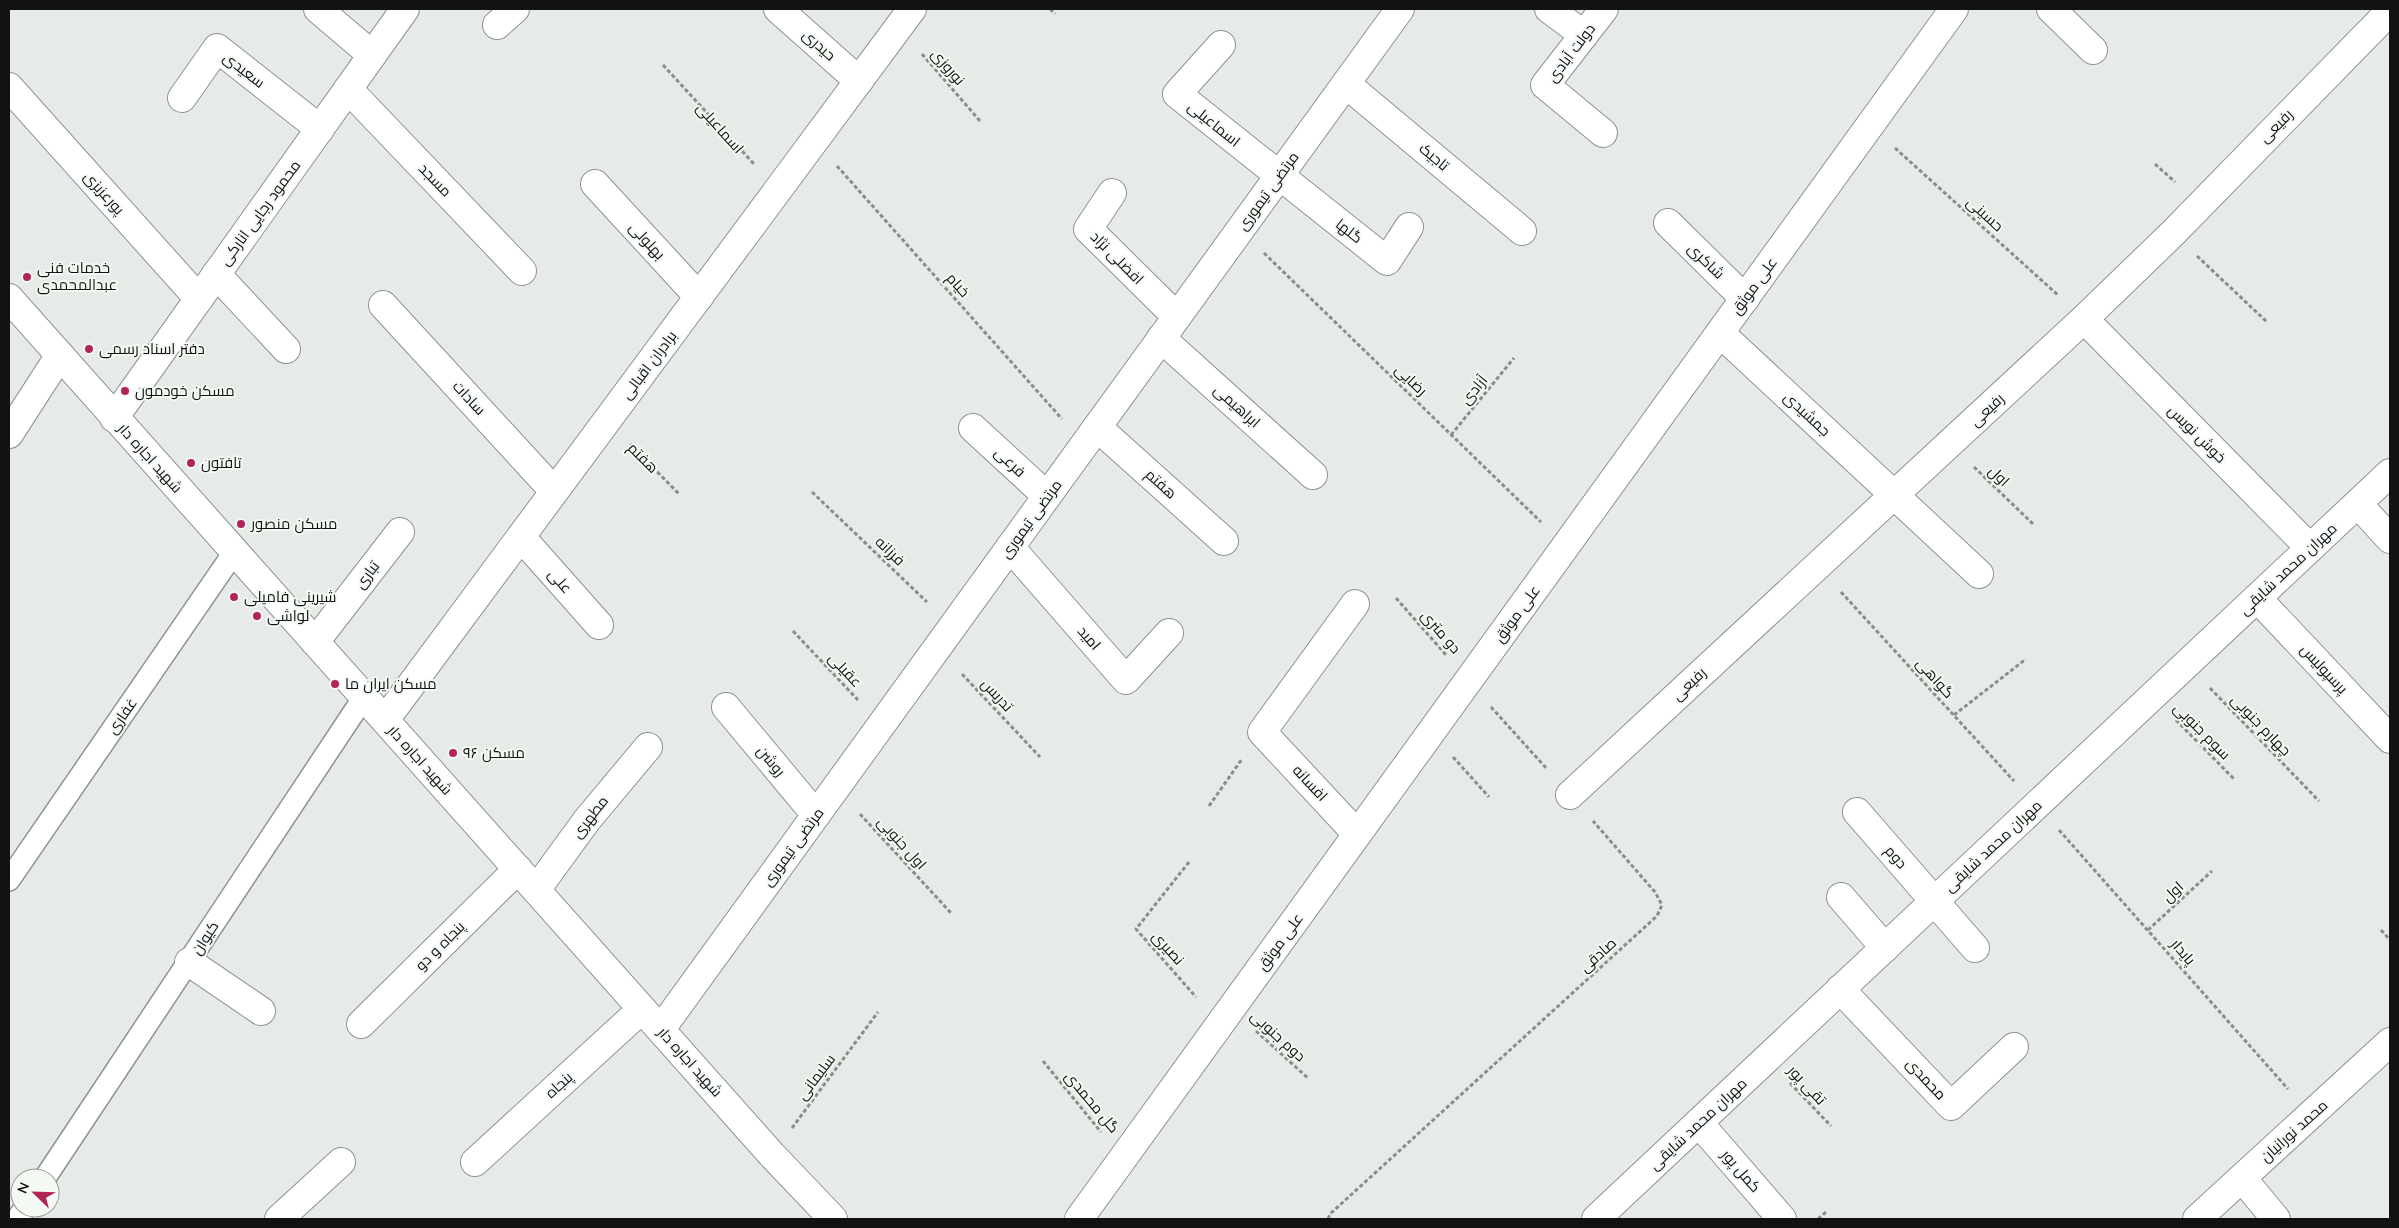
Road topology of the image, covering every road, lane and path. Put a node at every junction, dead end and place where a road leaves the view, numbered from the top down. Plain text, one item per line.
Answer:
1 (318, 9) edge
2 (405, 9) edge
3 (778, 9) edge
4 (1050, 9) edge
5 (1400, 9) edge
6 (1549, 9) edge
7 (1604, 9) edge
8 (1954, 9) edge
9 (2051, 9) edge
10 (2390, 11) edge
11 (1055, 14) dead end
12 (905, 18) edge
13 (1584, 35) junction
14 (1221, 45) dead end
15 (2093, 50) dead end
16 (372, 56) junction
17 (663, 65) dead end
18 (859, 81) junction
19 (1346, 84) junction
20 (9, 87) edge
21 (348, 89) junction
22 (182, 98) dead end
23 (980, 121) dead end
24 (1870, 126) junction
25 (320, 129) junction
26 (1603, 133) dead end
27 (815, 141) junction
28 (1279, 176) junction
29 (596, 184) dead end
30 (778, 191) junction
31 (1112, 193) dead end
32 (1668, 223) dead end
33 (1409, 227) dead end
34 (1240, 230) junction
35 (1522, 231) dead end
36 (2173, 233) junction
37 (522, 271) dead end
38 (216, 274) junction
39 (699, 297) junction
40 (9, 298) edge
41 (199, 299) junction
42 (1745, 299) junction
43 (383, 305) dead end
44 (2084, 319) junction
45 (2267, 322) dead end
46 (1169, 328) junction
47 (1720, 333) junction
48 (286, 349) dead end
49 (60, 355) junction
50 (1514, 358) dead end
51 (114, 418) junction
52 (607, 421) junction
53 (973, 428) dead end
54 (9, 434) edge
55 (1452, 435) junction
56 (1091, 436) junction
57 (1951, 444) junction
58 (2390, 473) edge
59 (1313, 475) dead end
60 (554, 491) junction
61 (812, 492) dead end
62 (680, 495) dead end
63 (1894, 495) junction
64 (1047, 496) junction
65 (2358, 504) junction
66 (2032, 524) dead end
67 (400, 532) dead end
68 (521, 537) junction
69 (2390, 539) edge
70 (1224, 541) dead end
71 (1566, 546) junction
72 (1010, 548) junction
73 (2310, 548) junction
74 (235, 551) junction
75 (1817, 566) junction
76 (1979, 574) dead end
77 (1396, 598) dead end
78 (2257, 598) junction
79 (1355, 604) dead end
80 (600, 625) dead end
81 (793, 631) dead end
82 (1169, 633) dead end
83 (945, 637) junction
84 (315, 642) junction
85 (2026, 659) dead end
86 (2187, 664) junction
87 (1468, 681) junction
88 (364, 697) junction
89 (2152, 697) junction
90 (726, 707) dead end
91 (1954, 715) junction
92 (385, 720) junction
93 (881, 725) junction
94 (1262, 732) junction
95 (1431, 733) junction
96 (2390, 739) edge
97 (648, 747) dead end
98 (1040, 757) dead end
99 (2235, 780) dead end
100 (836, 787) junction
101 (1570, 794) junction
102 (1489, 797) dead end
103 (2319, 801) dead end
104 (2037, 805) junction
105 (1209, 806) dead end
106 (1857, 812) dead end
107 (816, 814) junction
108 (1357, 834) junction
109 (1189, 862) dead end
110 (518, 869) junction
111 (2212, 871) dead end
112 (9, 880) edge
113 (536, 890) junction
114 (1840, 897) dead end
115 (1934, 902) junction
116 (951, 914) dead end
117 (2148, 930) junction
118 (2381, 930) dead end
119 (2390, 940) edge
120 (1885, 948) junction
121 (1975, 948) dead end
122 (189, 962) junction
123 (1840, 989) junction
124 (642, 1009) junction
125 (261, 1011) dead end
126 (878, 1012) dead end
127 (1226, 1016) junction
128 (361, 1024) dead end
129 (661, 1029) junction
130 (2390, 1042) edge
131 (2014, 1047) dead end
132 (1768, 1059) junction
133 (1043, 1061) dead end
134 (1309, 1079) dead end
135 (2311, 1115) junction
136 (1699, 1123) junction
137 (1831, 1126) dead end
138 (772, 1155) junction
139 (1124, 1158) junction
140 (341, 1162) dead end
141 (475, 1162) dead end
142 (51, 1168) edge
143 (2242, 1178) junction
144 (1826, 1212) dead end
145 (279, 1219) edge
146 (833, 1219) edge
147 (1080, 1219) edge
148 (1328, 1219) edge
149 (1596, 1219) edge
150 (1782, 1219) edge
151 (1818, 1219) edge
152 (2197, 1219) edge
153 (2276, 1219) edge

1 - 16 street
2 - 16 street, محمود رجایی انارکی
3 - 18 street, حیدری
4 - 11 path
5 - 19 street, مرتضی تیموری
6 - 13 street
7 - 13 street, دولت آبادی
8 - 24 street, علی موثق
9 - 15 street
10 - 36 street, رفیعی
12 - 18 street, برادران اقبالی
12 - 23 path, نوروزی
13 - 26 street, دولت آبادی
14 - 28 street, اسماعیلی
16 - 21 street, محمود رجایی انارکی
17 - 30 path, اسماعیلی
18 - 27 street, برادران اقبالی
19 - 28 street, مرتضی تیموری
19 - 35 street, تاجیک
20 - 41 street, پورعزیزی
21 - 25 street, محمود رجایی انارکی
21 - 37 street, مسجد
22 - 25 street, سعیدی
24 - 42 street, علی موثق
24 - 44 path, حسینی
25 - 38 street, محمود رجایی انارکی
27 - 30 street, برادران اقبالی
27 - 56 path, خیام
28 - 33 street, گلها
28 - 34 street, مرتضی تیموری
29 - 39 street, بهلولی
30 - 39 street, برادران اقبالی
31 - 46 street, افضلی نژاد
32 - 42 street, شاکری
34 - 46 street, مرتضی تیموری
34 - 55 path, رضایی
36 - 44 street, رفیعی
36 - 45 path
38 - 41 street, محمود رجایی انارکی
38 - 48 street
39 - 52 street, برادران اقبالی
40 - 49 street, شهید اجاره دار
41 - 51 street, محمود رجایی انارکی
42 - 47 street, علی موثق
43 - 60 street, سادات
44 - 57 street, رفیعی
44 - 73 street, خوش نویس
46 - 56 street, مرتضی تیموری
46 - 59 street, ابراهیمی
47 - 63 street, جمشیدی
47 - 71 street, علی موثق
49 - 51 street, شهید اجاره دار
49 - 54 street
50 - 55 path, آزادی
51 - 74 street, شهید اجاره دار
52 - 60 street, برادران اقبالی
52 - 62 path, هفتم
53 - 64 street, فرعی
55 - 71 path, رضایی
56 - 64 street, مرتضی تیموری
56 - 70 street, هفتم
57 - 63 street, رفیعی
57 - 66 path, اول
58 - 65 street, مهران محمد شایقی
60 - 68 street, برادران اقبالی
61 - 83 path, فرزانه
63 - 75 street, رفیعی
63 - 76 street, جمشیدی
64 - 72 street, مرتضی تیموری
65 - 69 street
65 - 73 street, مهران محمد شایقی
67 - 84 street, تباری
68 - 80 street, علی
68 - 92 street, برادران اقبالی
71 - 87 street, علی موثق
72 - 82 street, امید
72 - 83 street, مرتضی تیموری
73 - 78 street, مهران محمد شایقی
74 - 84 street, شهید اجاره دار
74 - 112 lane, غفاری
75 - 91 path, گواهی
75 - 101 street, رفیعی
77 - 87 path, دو متری
78 - 86 street, مهران محمد شایقی
78 - 96 street, پرسپولیس
79 - 94 street
81 - 93 path, عقیلی
83 - 93 street, مرتضی تیموری
83 - 98 path, تدریس
84 - 88 street, شهید اجاره دار
85 - 91 path
86 - 89 street, مهران محمد شایقی
86 - 103 path, چهارم جنوبی
87 - 95 street, علی موثق
87 - 101 path, صادقی
88 - 92 street, شهید اجاره دار
88 - 122 lane, کیوان
89 - 99 path, سوم جنوبی
89 - 104 street, مهران محمد شایقی
90 - 107 street, روشن
91 - 104 path, گواهی
92 - 110 street, شهید اجاره دار
93 - 100 street, مرتضی تیموری
94 - 105 path
94 - 108 street, افسانه
95 - 102 path
95 - 108 street, علی موثق
97 - 113 street, مطهری
100 - 107 street, مرتضی تیموری
100 - 116 path, اول جنوبی
101 - 148 path, صادقی
104 - 115 street, مهران محمد شایقی
104 - 117 path, پایدار
106 - 115 street, دوم
107 - 129 street, مرتضی تیموری
108 - 127 street, علی موثق
109 - 127 path, نصیری
110 - 113 street, شهید اجاره دار
110 - 128 street, پنجاه و دو
111 - 117 path, اول
113 - 124 street, شهید اجاره دار
114 - 120 street
115 - 120 street, مهران محمد شایقی
115 - 121 street, دوم
117 - 135 path, پایدار
118 - 119 path
120 - 123 street, مهران محمد شایقی
122 - 125 street
122 - 142 lane, کیوان
123 - 131 street, محمدی
123 - 132 street, مهران محمد شایقی
124 - 129 street, شهید اجاره دار
124 - 141 street, پنجاه
126 - 138 path, سلیمانی
127 - 134 path, دوم جنوبی
127 - 139 street, علی موثق
129 - 138 street, شهید اجاره دار
130 - 135 street, محمد نورانیان
132 - 136 street, مهران محمد شایقی
132 - 137 path, تقی پور
133 - 139 path, گل محمدی
135 - 143 street, محمد نورانیان
136 - 149 street, مهران محمد شایقی
136 - 150 street, کمل پور
138 - 146 street, شهید اجاره دار
139 - 147 street, علی موثق
140 - 145 street
143 - 152 street, محمد نورانیان
143 - 153 street
144 - 151 path

